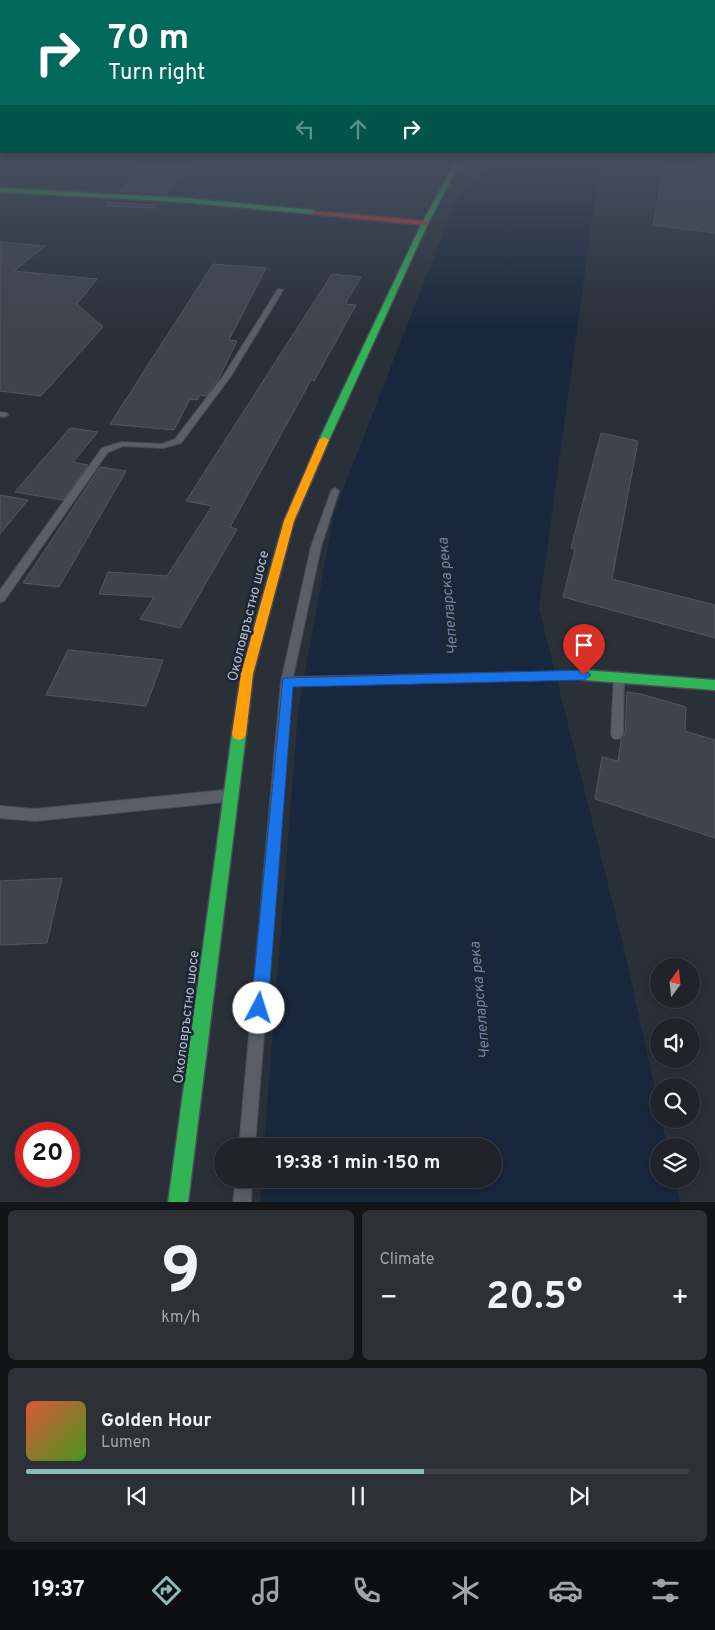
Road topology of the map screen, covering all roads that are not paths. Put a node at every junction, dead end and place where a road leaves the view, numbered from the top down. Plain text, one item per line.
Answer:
1 (362, 217) edge
2 (428, 217) edge
3 (425, 223) junction
4 (280, 290) dead end
5 (335, 491) dead end
6 (0, 598) edge
7 (584, 675) joint
8 (619, 676) junction
9 (287, 682) junction
10 (715, 685) edge
11 (617, 734) dead end
12 (231, 796) junction
13 (0, 812) edge
14 (248, 1138) edge
15 (243, 1188) edge
16 (178, 1202) edge
17 (242, 1202) edge

1 - 3 street
2 - 3 street, Околовръстно шосе
3 - 12 street, Околовръстно шосе
4 - 6 lane
5 - 9 lane
7 - 8 street
7 - 9 lane
8 - 10 street
8 - 11 lane
9 - 14 lane
12 - 13 lane
12 - 16 street, Околовръстно шосе
15 - 17 lane

